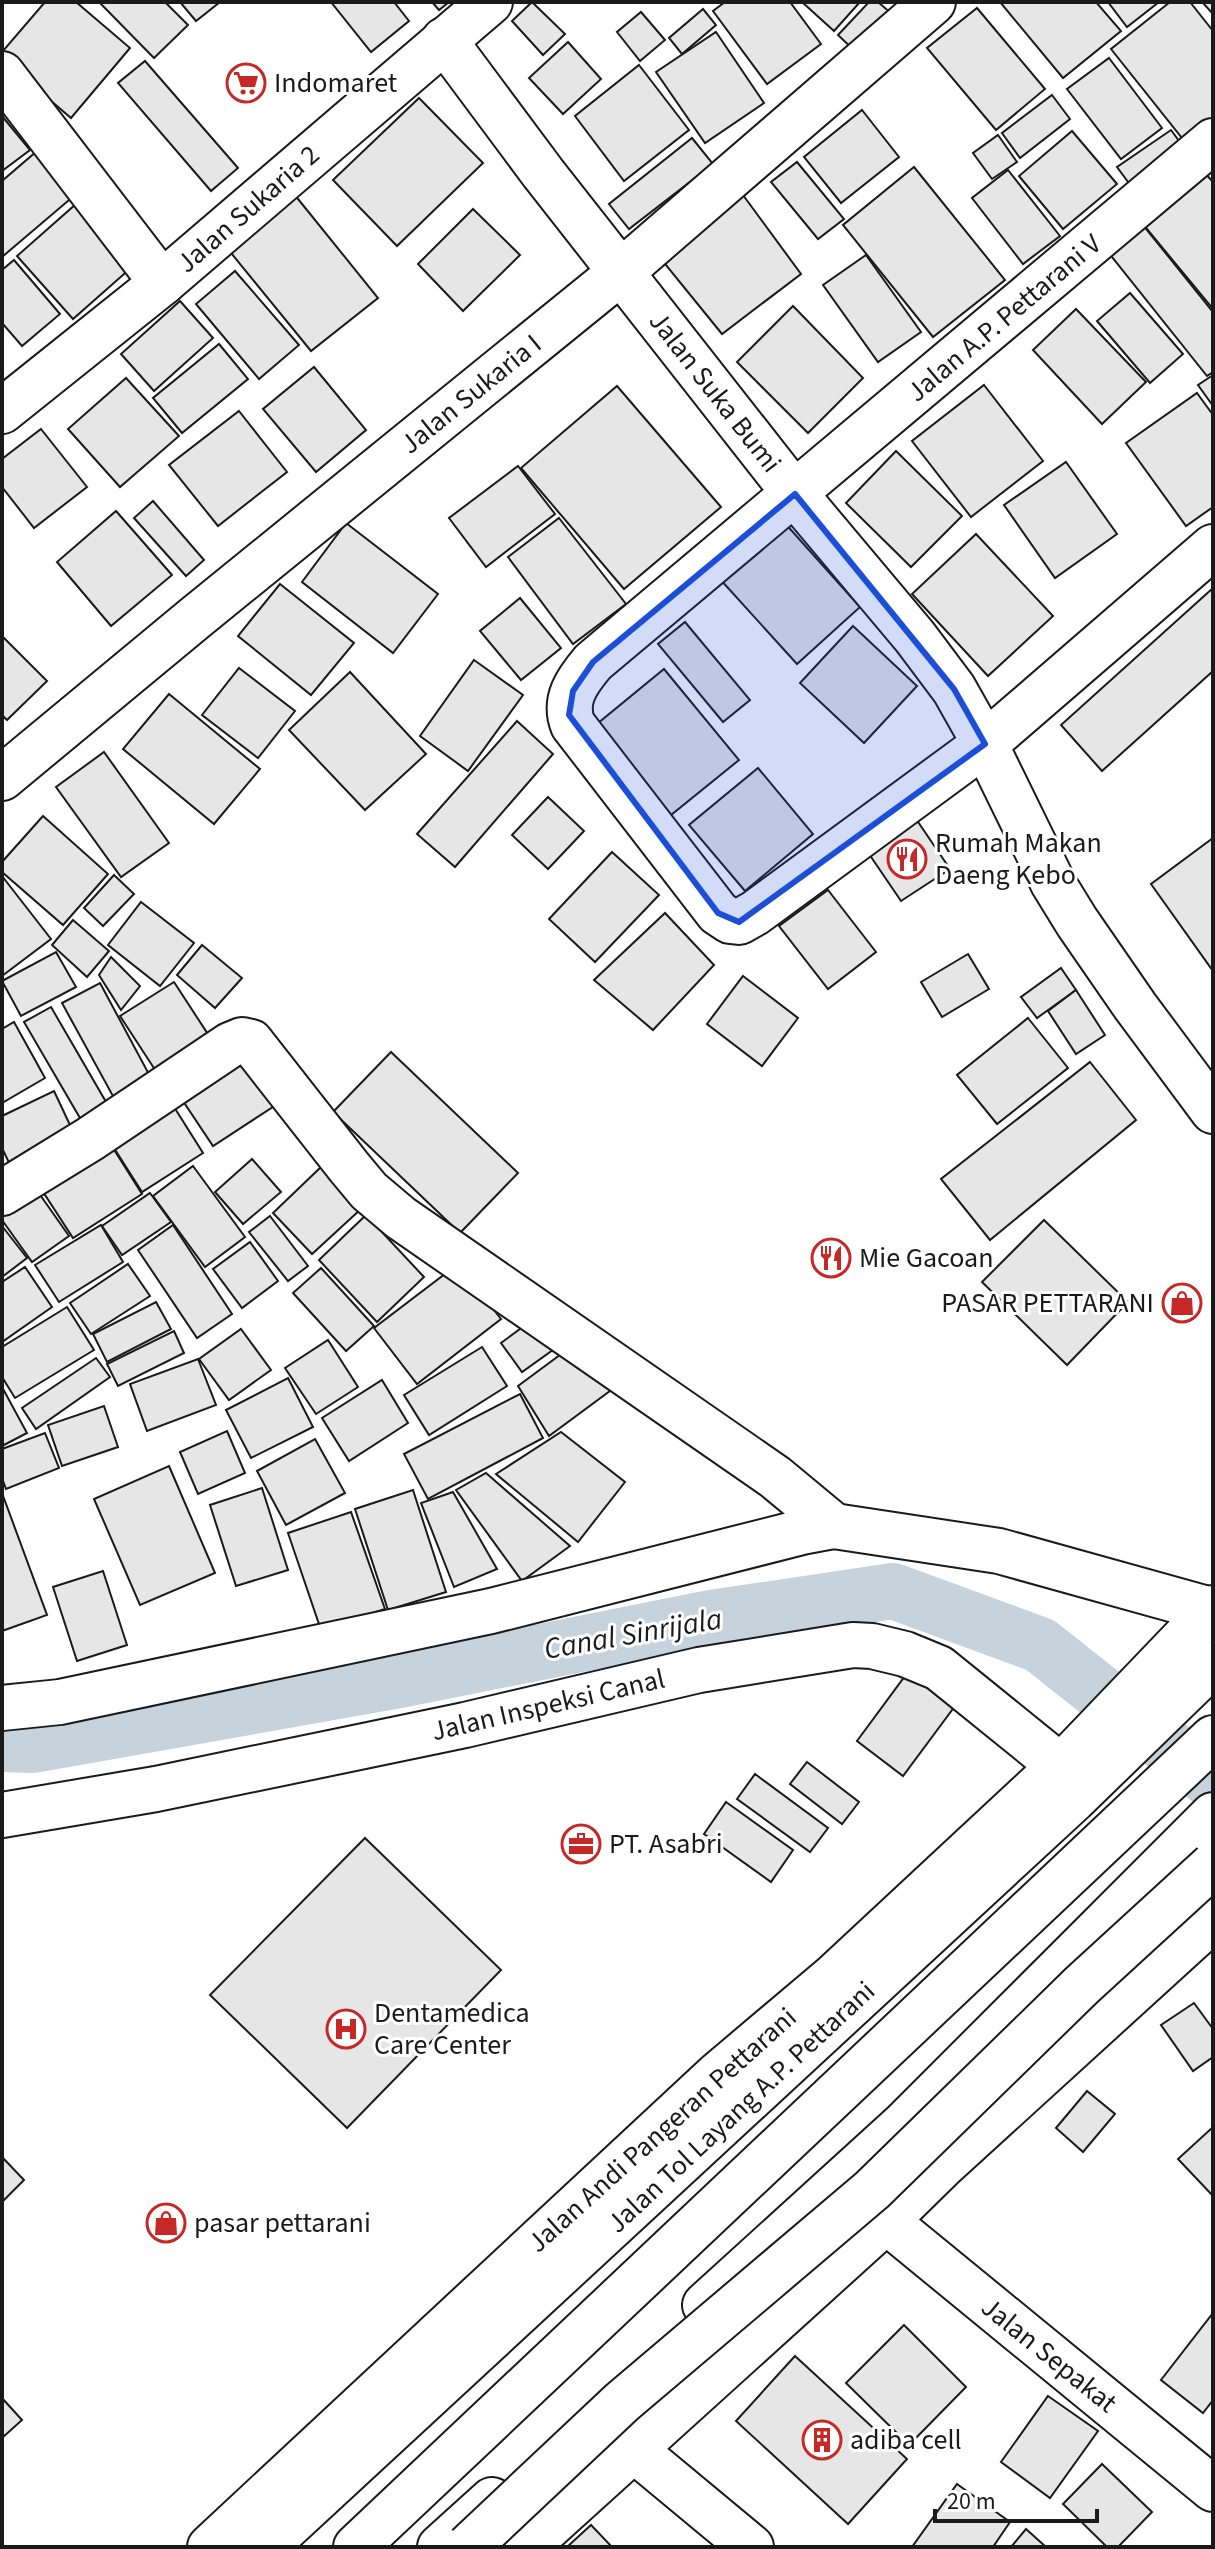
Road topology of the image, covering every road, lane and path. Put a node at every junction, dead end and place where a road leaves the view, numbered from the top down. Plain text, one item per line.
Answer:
1 (490, 2) edge
2 (933, 2) edge
3 (444, 40) junction
4 (2, 74) edge
5 (1213, 141) edge
6 (621, 272) junction
7 (162, 283) junction
8 (2, 411) edge
9 (795, 494) junction
10 (1213, 547) edge
11 (985, 744) junction
12 (2, 778) edge
13 (1213, 1111) edge
14 (2, 1193) edge
15 (834, 1526) junction
16 (1208, 1627) edge
17 (2, 1708) edge
18 (1213, 1738) edge
19 (1068, 1758) junction
20 (2, 1815) edge
21 (1205, 1842) edge
22 (1213, 1919) edge
23 (904, 2124) junction
24 (941, 2167) junction
25 (886, 2221) junction
26 (633, 2449) junction
27 (1213, 2489) edge
28 (210, 2547) edge
29 (265, 2547) edge
30 (356, 2547) edge
31 (440, 2547) edge
32 (468, 2547) edge
33 (526, 2547) edge
34 (751, 2547) edge

1 - 3 main road, Jalan Sukaria 2
2 - 6 main road, Jalan Sukaria I
3 - 6 main road, Jalan Suka Bumi
3 - 7 main road, Jalan Sukaria 2
4 - 7 main road
5 - 9 main road, Jalan A.P. Pettarani V
6 - 9 main road, Jalan Suka Bumi
6 - 12 main road, Jalan Sukaria I
7 - 8 main road, Jalan Sukaria 2
9 - 11 main road, Jalan Suka Bumi
9 - 11 main road, Jalan A.P. Pettarani V
10 - 11 main road
11 - 13 main road, Jalan Suka Bumi
14 - 15 main road
15 - 16 main road
15 - 17 main road
16 - 19 main road, Jalan Andi Pangeran Pettarani
16 - 29 main road, Jalan Tol Layang A.P. Pettarani
18 - 30 main road, Jalan Tol Layang A.P. Pettarani
19 - 20 main road, Jalan Inspeksi Canal
19 - 28 main road, Jalan Andi Pangeran Pettarani
21 - 23 main road
21 - 32 main road, bridge
22 - 24 main road
23 - 24 main road
23 - 31 main road
24 - 25 main road
25 - 26 main road
25 - 27 main road, Jalan Sepakat
26 - 33 main road
26 - 34 main road

